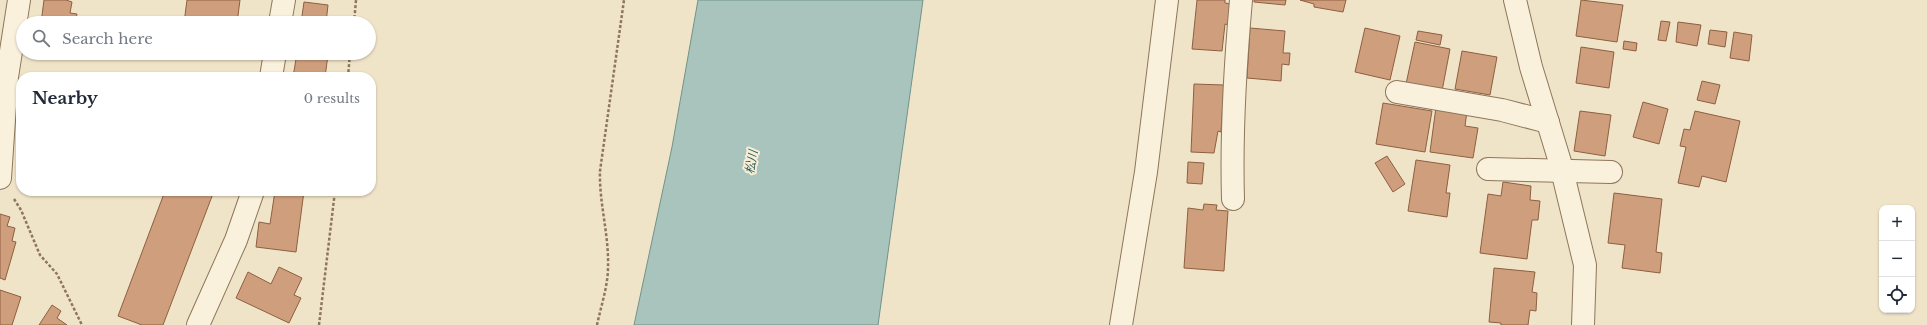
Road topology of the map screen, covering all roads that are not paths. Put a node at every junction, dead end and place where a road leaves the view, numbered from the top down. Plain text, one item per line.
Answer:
1 (19, 0) edge
2 (284, 0) edge
3 (1168, 0) edge
4 (1241, 0) edge
5 (1515, 0) edge
6 (17, 16) edge
7 (281, 16) edge
8 (16, 23) edge
9 (274, 60) edge
10 (273, 72) edge
11 (9, 78) edge
12 (1397, 92) dead end
13 (1548, 122) junction
14 (1488, 169) dead end
15 (1562, 171) junction
16 (1611, 172) dead end
17 (0, 178) edge
18 (251, 196) edge
19 (1233, 199) dead end
20 (198, 325) edge
21 (1122, 325) edge
22 (1583, 325) edge

1 - 6 street
2 - 7 street
3 - 21 street
4 - 19 street
5 - 13 street
8 - 11 street
9 - 10 street
11 - 17 street
12 - 13 street
13 - 15 street
14 - 15 street
15 - 16 street
15 - 22 street
18 - 20 street

